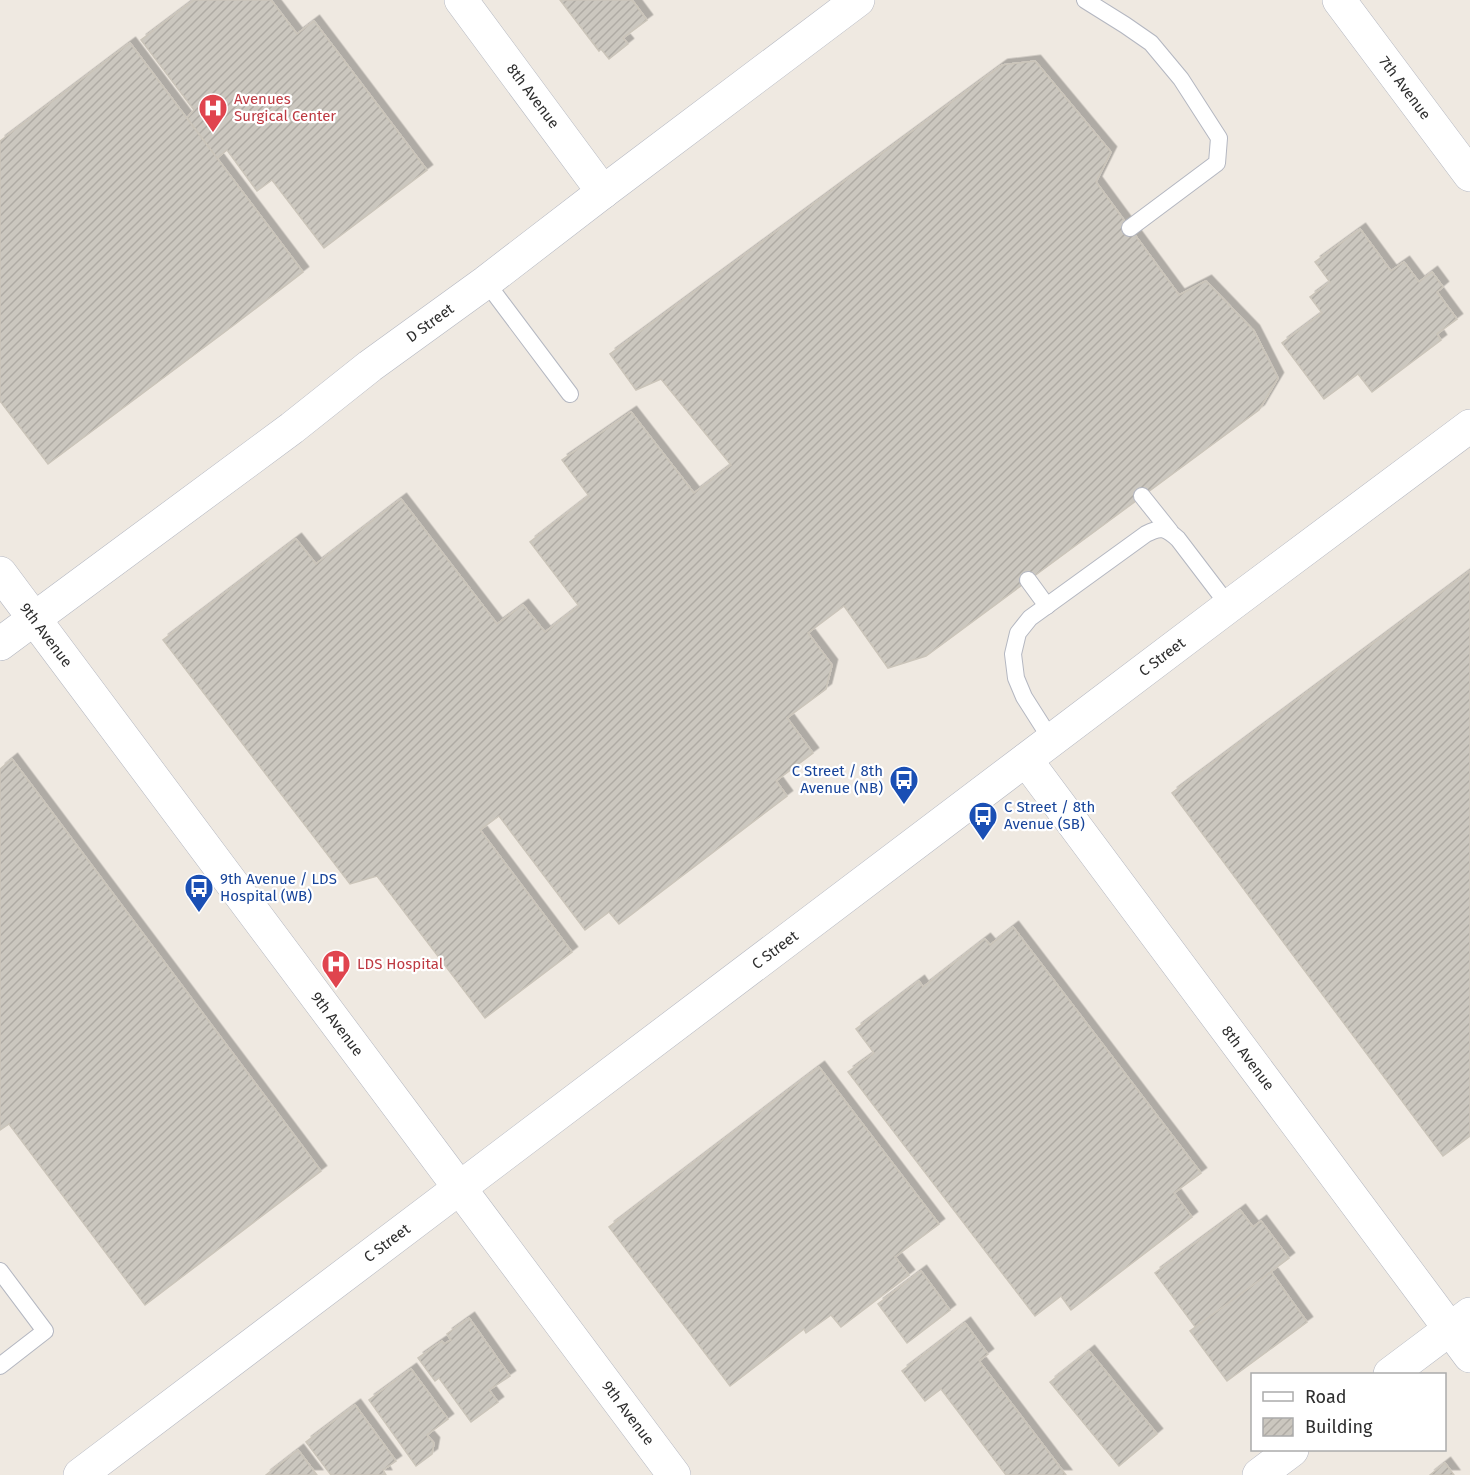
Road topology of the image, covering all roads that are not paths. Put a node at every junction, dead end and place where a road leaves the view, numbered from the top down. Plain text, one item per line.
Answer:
1 (461, 0) edge
2 (858, 0) edge
3 (1085, 0) edge
4 (1339, 0) edge
5 (1470, 175) edge
6 (603, 192) junction
7 (1130, 228) dead end
8 (486, 282) junction
9 (570, 394) dead end
10 (1470, 426) edge
11 (1142, 496) dead end
12 (1170, 531) junction
13 (0, 573) edge
14 (1028, 580) dead end
15 (1047, 606) junction
16 (1229, 606) junction
17 (34, 619) junction
18 (0, 644) edge
19 (1052, 741) junction
20 (1026, 760) junction
21 (459, 1188) junction
22 (0, 1271) edge
23 (1460, 1321) edge
24 (1470, 1356) edge
25 (0, 1366) edge
26 (1391, 1373) edge
27 (1289, 1451) edge
28 (80, 1475) edge
29 (674, 1475) edge
30 (1258, 1475) edge

1 - 6 street, 8th Avenue
2 - 6 street, D Street
3 - 7 lane
4 - 5 street, 7th Avenue
6 - 8 street, D Street
8 - 9 lane
8 - 17 street, D Street
10 - 16 street, C Street
11 - 12 lane
12 - 15 lane
12 - 16 lane
13 - 17 street, 9th Avenue
14 - 15 lane
15 - 19 lane
16 - 19 street, C Street
17 - 18 street, D Street
17 - 21 street, 9th Avenue
19 - 20 street, C Street
20 - 21 street, C Street
20 - 23 street, 8th Avenue
21 - 28 street, C Street
21 - 29 street, 9th Avenue
22 - 25 lane
23 - 24 street, 8th Avenue
23 - 26 street
27 - 30 street

